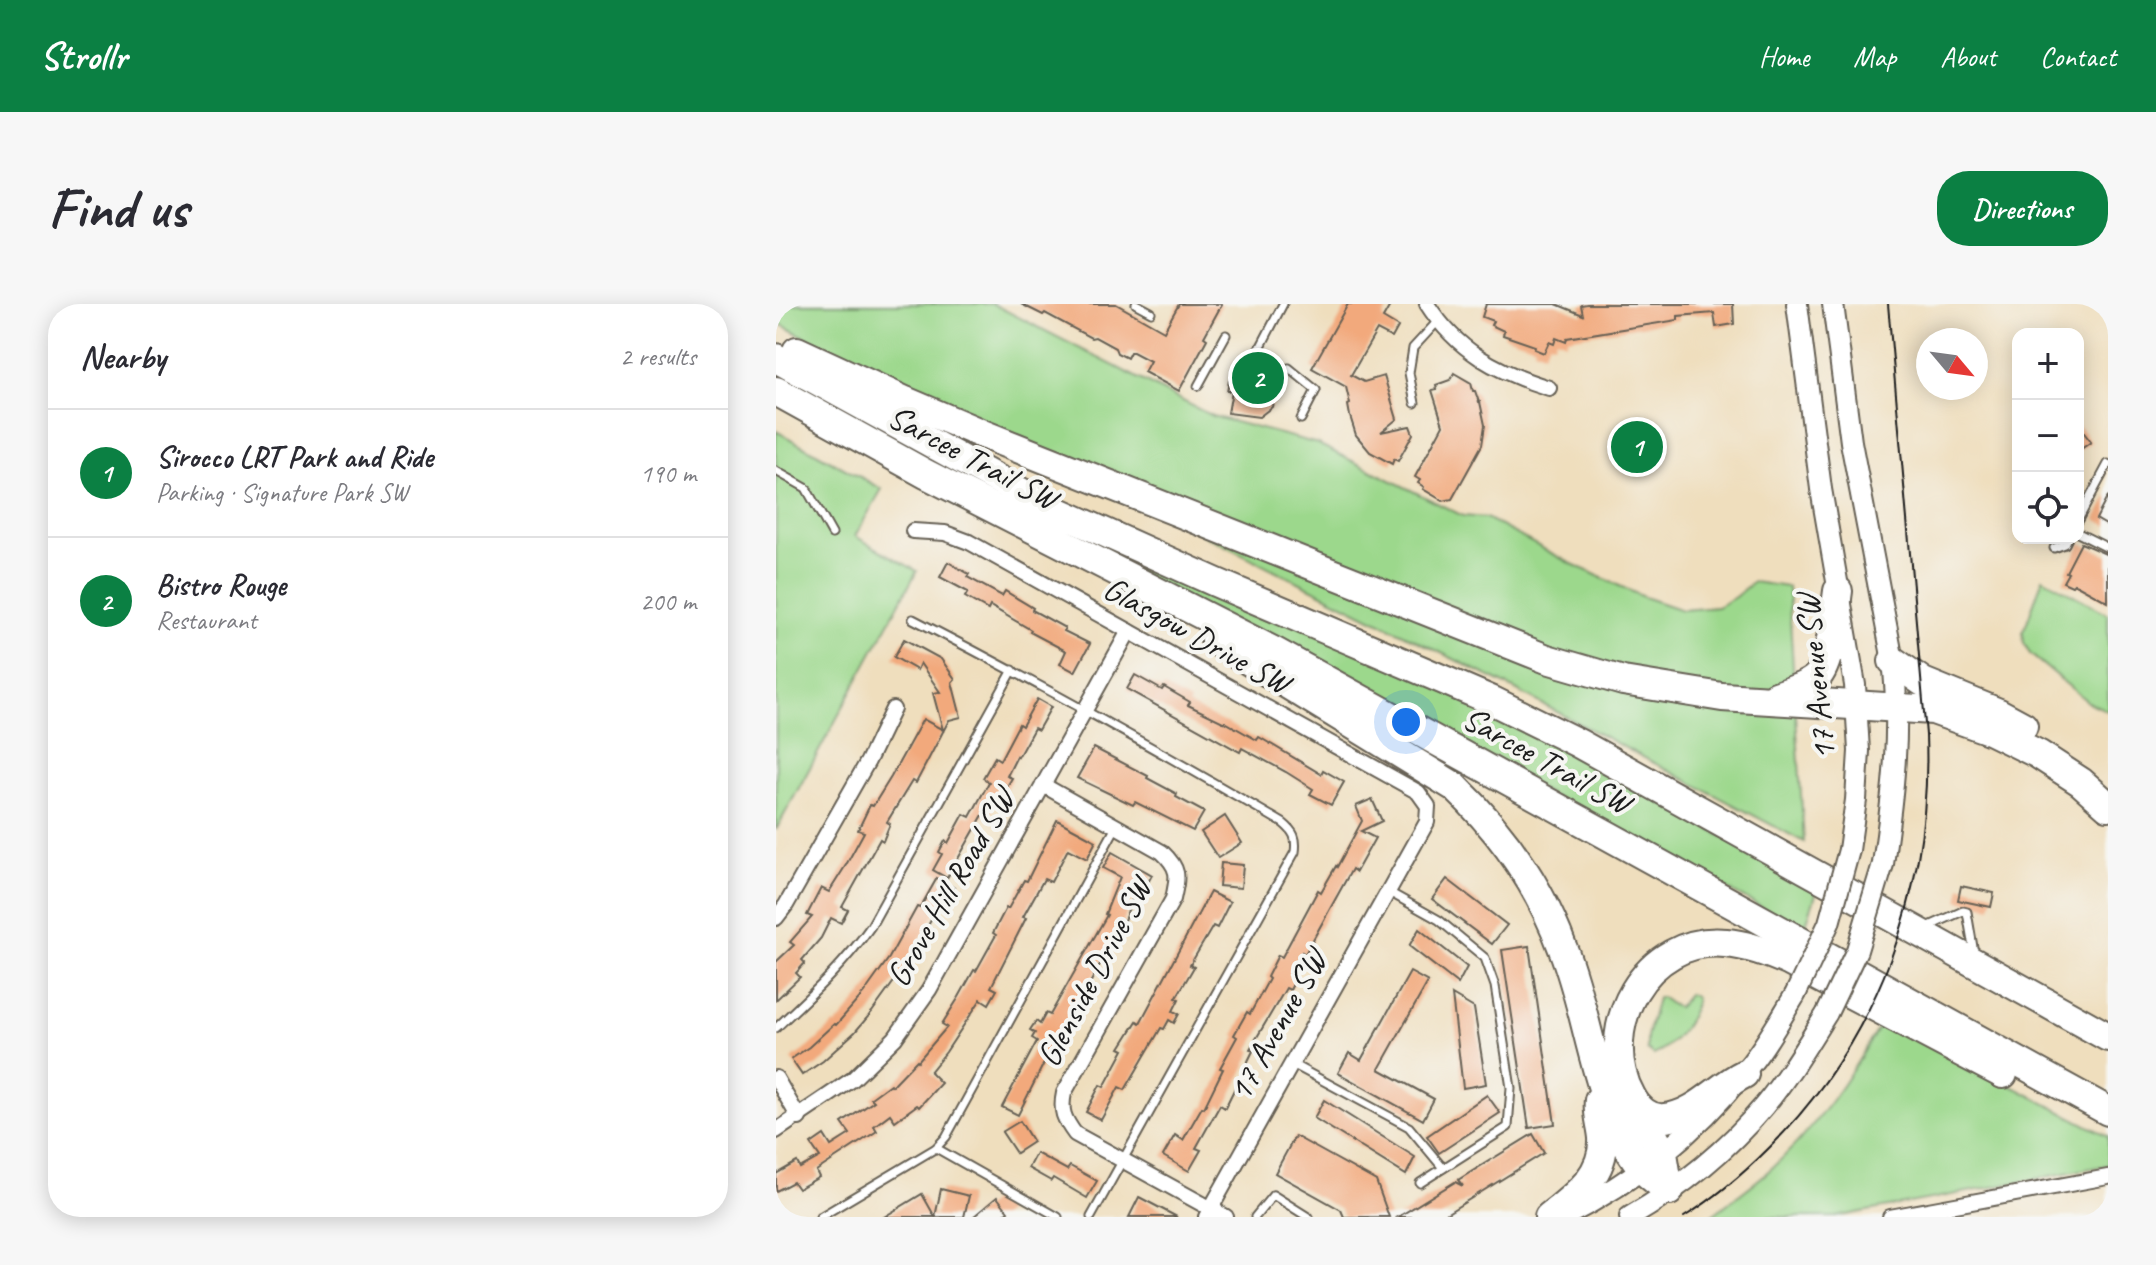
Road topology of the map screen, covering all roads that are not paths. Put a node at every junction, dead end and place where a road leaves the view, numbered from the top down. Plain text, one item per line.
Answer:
1 (1136, 304) edge
2 (1283, 304) edge
3 (1427, 304) edge
4 (1797, 304) edge
5 (1833, 304) edge
6 (1151, 312) dead end
7 (1438, 321) junction
8 (1226, 335) dead end
9 (776, 340) edge
10 (1258, 352) dead end
11 (776, 358) edge
12 (1289, 368) dead end
13 (1198, 386) dead end
14 (1549, 388) dead end
15 (776, 391) edge
16 (1415, 403) dead end
17 (1301, 419) dead end
18 (2108, 464) edge
19 (776, 471) edge
20 (2084, 509) edge
21 (913, 531) dead end
22 (832, 534) dead end
23 (2084, 536) edge
24 (2065, 544) edge
25 (2054, 548) dead end
26 (2108, 548) edge
27 (1838, 591) junction
28 (1160, 594) junction
29 (913, 619) dead end
30 (1129, 631) junction
31 (1893, 661) junction
32 (1013, 670) junction
33 (1769, 699) junction
34 (1857, 704) junction
35 (1897, 708) junction
36 (893, 709) dead end
37 (1085, 712) junction
38 (1043, 785) junction
39 (2108, 793) edge
40 (2108, 806) edge
41 (1427, 822) joint
42 (1116, 827) junction
43 (1388, 892) junction
44 (776, 918) edge
45 (1918, 931) junction
46 (1976, 963) junction
47 (776, 1028) edge
48 (2108, 1037) edge
49 (1291, 1064) junction
50 (1744, 1074) junction
51 (776, 1078) edge
52 (1602, 1088) junction
53 (1637, 1107) junction
54 (2108, 1111) edge
55 (799, 1118) junction
56 (2108, 1129) edge
57 (776, 1131) edge
58 (936, 1148) junction
59 (1123, 1160) junction
60 (1653, 1161) junction
61 (1443, 1168) junction
62 (2108, 1177) edge
63 (1420, 1183) dead end
64 (1669, 1191) junction
65 (1208, 1213) edge
66 (820, 1217) edge
67 (1058, 1217) edge
68 (1091, 1217) edge
69 (1226, 1217) edge
70 (1255, 1217) edge
71 (1308, 1217) edge
72 (1549, 1217) edge
73 (1563, 1217) edge
74 (1630, 1217) edge
75 (1890, 1217) edge

1 - 6 lane
2 - 10 lane
3 - 7 street
4 - 27 main road, 17 Avenue SW
5 - 31 main road
7 - 14 street
7 - 16 lane
8 - 13 lane
9 - 33 highway
11 - 45 highway, Sarcee Trail SW
12 - 17 lane
15 - 28 highway, Sarcee Trail SW
18 - 20 lane
19 - 22 lane
21 - 30 street, Glasgow Drive SW
23 - 26 lane
24 - 25 lane
27 - 33 highway
27 - 34 main road, 17 Avenue SW
28 - 52 highway
28 - 54 highway, Sarcee Trail SW
29 - 32 lane
30 - 37 street, Grove Hill Road SW
30 - 41 street, Glasgow Drive SW
31 - 35 main road
31 - 39 highway
32 - 37 lane
32 - 47 lane
33 - 34 highway
34 - 35 highway
34 - 50 main road, 17 Avenue SW, bridge
35 - 40 highway
35 - 64 main road, bridge
36 - 44 street
37 - 38 street, Grove Hill Road SW
37 - 59 lane
38 - 42 street, Glenside Drive SW
38 - 55 street, Grove Hill Road SW
41 - 43 street, 17 Avenue SW
42 - 58 lane
42 - 59 street, Glenside Drive SW
43 - 49 street, 17 Avenue SW
43 - 61 lane
45 - 46 highway, Sarcee Trail SW
45 - 46 lane
46 - 48 highway, Sarcee Trail SW
49 - 61 lane
49 - 65 street, 17 Avenue SW
50 - 53 highway
50 - 60 main road, 17 Avenue SW
51 - 55 street
52 - 60 highway
52 - 72 highway
53 - 56 highway
53 - 60 highway
55 - 57 street, Grove Hill Road SW
58 - 66 lane
58 - 67 lane
59 - 65 street, Glenside Drive SW
59 - 68 lane
60 - 64 highway
60 - 73 main road, 17 Avenue SW
61 - 63 lane
62 - 75 street
64 - 74 main road
65 - 69 street, Glenside Drive SW
70 - 71 lane

